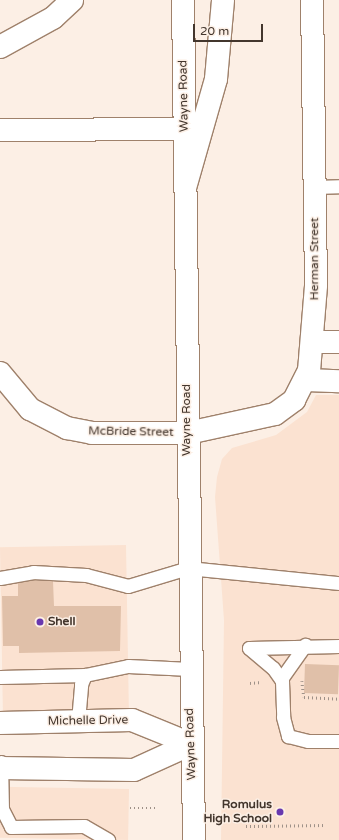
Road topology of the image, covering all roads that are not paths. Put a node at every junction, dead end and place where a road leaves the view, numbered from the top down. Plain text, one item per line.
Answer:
1 (72, 0) edge
2 (182, 0) edge
3 (223, 0) edge
4 (312, 0) edge
5 (0, 47) edge
6 (185, 129) junction
7 (0, 130) edge
8 (339, 186) edge
9 (315, 187) junction
10 (185, 188) junction
11 (313, 342) junction
12 (339, 342) edge
13 (0, 373) edge
14 (306, 380) junction
15 (339, 382) edge
16 (188, 433) junction
17 (188, 568) junction
18 (0, 578) edge
19 (339, 583) edge
20 (305, 646) junction
21 (339, 646) edge
22 (190, 669) junction
23 (85, 675) junction
24 (0, 677) edge
25 (281, 679) junction
26 (78, 721) junction
27 (0, 723) edge
28 (339, 741) edge
29 (191, 744) junction
30 (0, 765) edge
31 (108, 840) edge
32 (194, 840) edge

1 - 5 main road
2 - 6 main road, Wayne Road
3 - 10 main road
4 - 9 main road, Herman Street
6 - 7 main road
6 - 10 main road, Wayne Road
8 - 9 lane
9 - 11 main road, Herman Street
10 - 16 main road, Wayne Road
11 - 12 main road
11 - 14 main road, Herman Street
13 - 16 main road, McBride Street
14 - 15 main road
14 - 16 main road, Herman Street
16 - 17 main road, Wayne Road
17 - 18 lane
17 - 19 lane
17 - 22 main road, Wayne Road
20 - 21 lane
20 - 25 lane
20 - 25 lane
22 - 23 lane
22 - 29 main road, Wayne Road
23 - 24 lane
23 - 26 lane
25 - 28 lane
26 - 27 main road, Michelle Drive
26 - 29 main road, Michelle Drive
29 - 30 main road
29 - 32 main road, Wayne Road
30 - 31 lane

